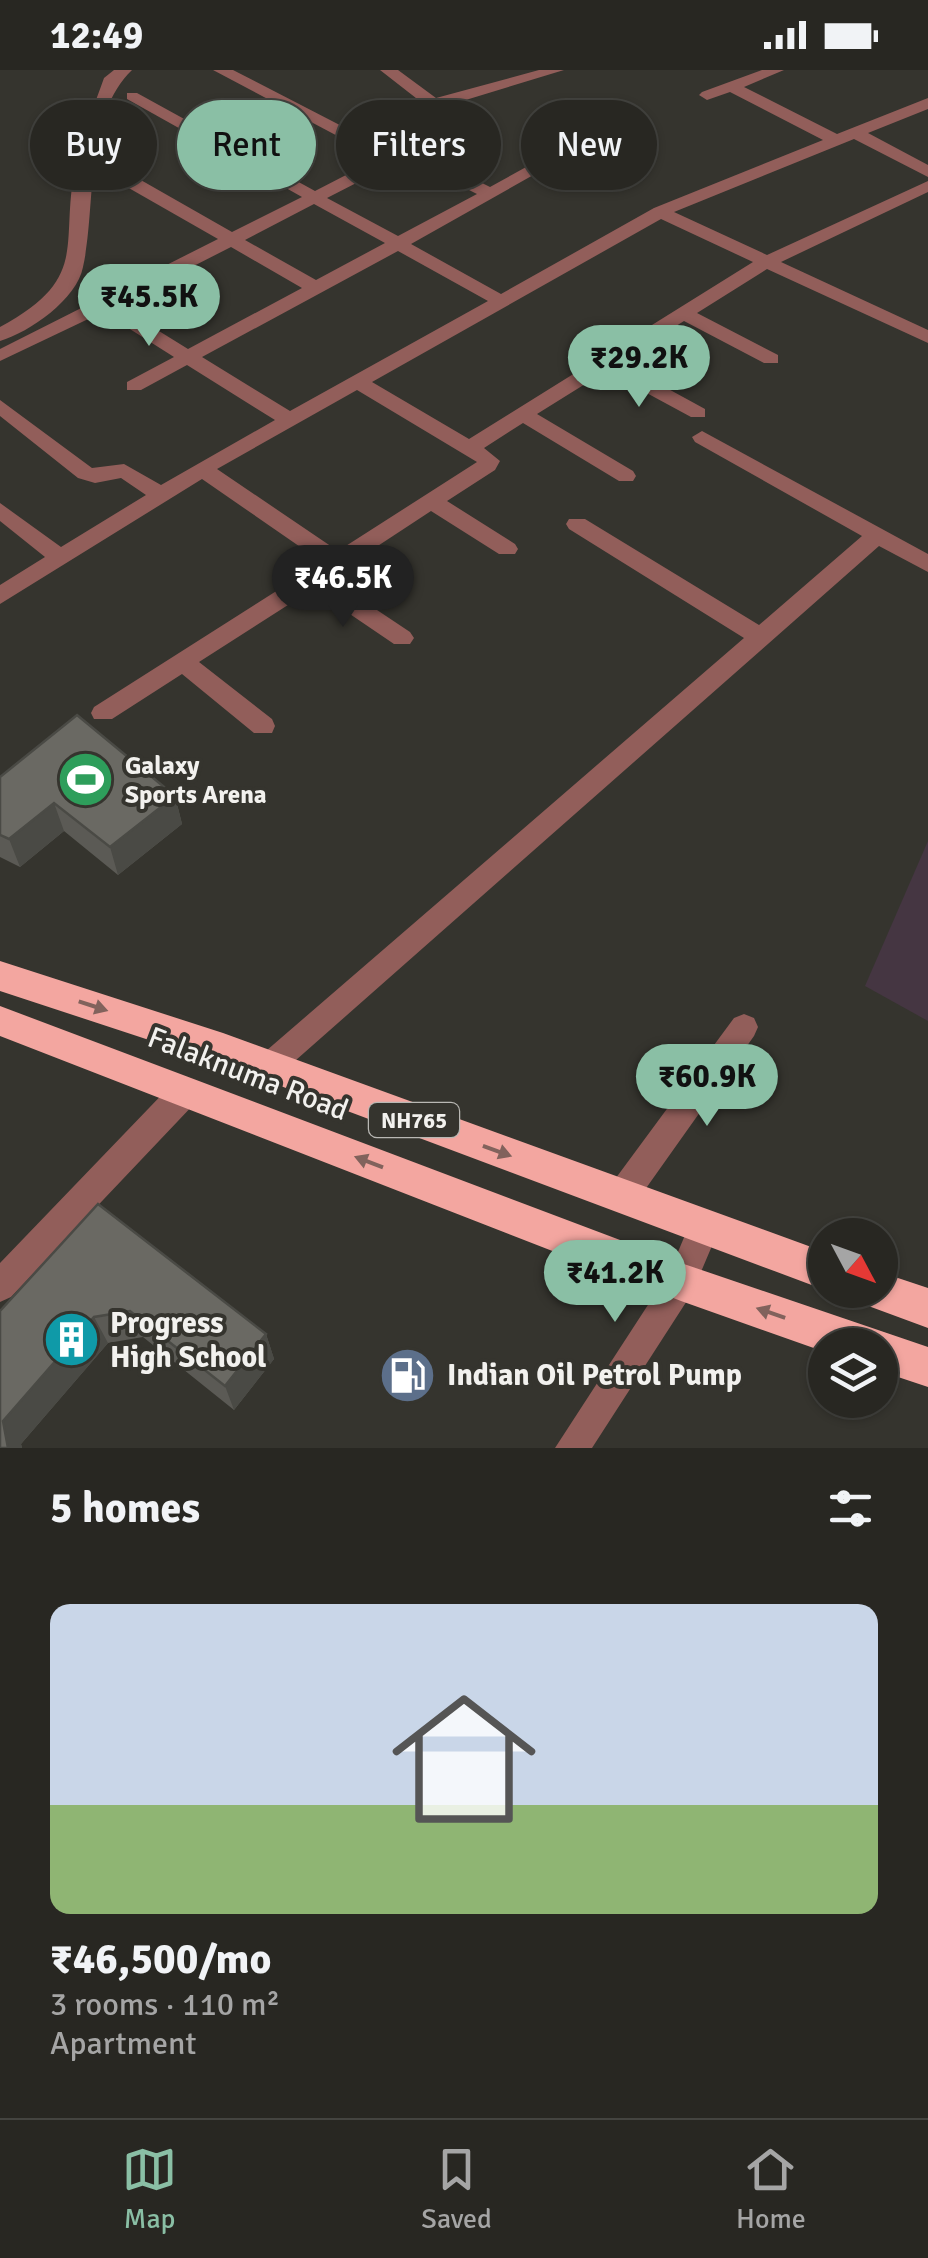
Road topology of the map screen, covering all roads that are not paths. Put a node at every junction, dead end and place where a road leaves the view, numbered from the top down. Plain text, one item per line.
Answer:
1 (124, 70) edge
2 (221, 70) edge
3 (388, 70) edge
4 (556, 70) edge
5 (776, 70) edge
6 (730, 86) junction
7 (707, 95) dead end
8 (132, 96) dead end
9 (429, 100) edge
10 (448, 100) edge
11 (928, 103) edge
12 (336, 125) edge
13 (854, 132) junction
14 (835, 140) junction
15 (928, 172) edge
16 (521, 177) edge
17 (336, 186) edge
18 (928, 186) edge
19 (144, 190) edge
20 (483, 190) edge
21 (490, 193) junction
22 (313, 198) junction
23 (660, 212) junction
24 (229, 240) junction
25 (397, 243) junction
26 (764, 263) junction
27 (314, 288) junction
28 (501, 300) junction
29 (102, 303) junction
30 (928, 310) edge
31 (682, 313) junction
32 (902, 322) junction
33 (0, 335) edge
34 (928, 337) edge
35 (2, 356) edge
36 (187, 357) junction
37 (771, 358) dead end
38 (604, 362) junction
39 (358, 382) junction
40 (134, 386) dead end
41 (0, 406) edge
42 (521, 413) junction
43 (288, 420) junction
44 (469, 448) junction
45 (202, 469) junction
46 (626, 476) dead end
47 (160, 494) junction
48 (432, 502) junction
49 (0, 510) edge
50 (577, 524) dead end
51 (877, 535) junction
52 (507, 550) dead end
53 (58, 556) junction
54 (338, 562) junction
55 (928, 564) edge
56 (313, 578) junction
57 (0, 596) edge
58 (760, 637) junction
59 (402, 638) dead end
60 (182, 661) junction
61 (104, 713) dead end
62 (263, 726) dead end
63 (0, 976) edge
64 (0, 1021) edge
65 (744, 1027) dead end
66 (269, 1066) junction
67 (185, 1092) junction
68 (621, 1197) junction
69 (704, 1228) junction
70 (808, 1265) edge
71 (681, 1282) junction
72 (0, 1286) edge
73 (898, 1297) edge
74 (928, 1308) edge
75 (814, 1328) edge
76 (898, 1357) edge
77 (928, 1367) edge
78 (572, 1448) edge

1 - 33 street
2 - 12 street
3 - 9 street
4 - 10 street
5 - 6 street
6 - 7 street
6 - 14 street
8 - 22 street
11 - 13 street
13 - 14 street
13 - 15 street
14 - 23 street
16 - 21 street
17 - 22 street
18 - 26 street
19 - 24 street
20 - 21 street
21 - 25 street
22 - 24 street
22 - 25 street
23 - 26 street
23 - 28 street
24 - 27 street
24 - 29 street
25 - 27 street
25 - 28 street
26 - 31 street
26 - 32 street
27 - 36 street
28 - 39 street
29 - 35 street
29 - 36 street
30 - 32 street
31 - 37 street
31 - 38 street
32 - 34 street
36 - 40 street
36 - 43 street
38 - 42 street
38 - 51 street
39 - 43 street
39 - 44 street
41 - 47 street
42 - 44 street
42 - 46 street
43 - 45 street
44 - 48 street
45 - 47 street
45 - 54 street
47 - 53 street
48 - 52 street
48 - 54 street
49 - 53 street
50 - 58 street
51 - 55 street
51 - 58 street
53 - 57 street
54 - 56 street
56 - 59 street
56 - 60 street
58 - 66 street
60 - 61 street
60 - 62 street
63 -> 66 highway, Falaknuma Road / NH765
64 - 67 highway, Falaknuma Road / NH765
65 - 68 street
66 -> 68 highway, Falaknuma Road / NH765
71 -> 67 highway, Falaknuma Road / NH765
67 - 72 street
68 - 69 highway, Falaknuma Road / NH765
69 - 70 highway, Falaknuma Road / NH765
69 - 71 street
75 -> 71 highway, Falaknuma Road / NH765
71 - 78 street
73 - 74 highway
76 - 77 highway

